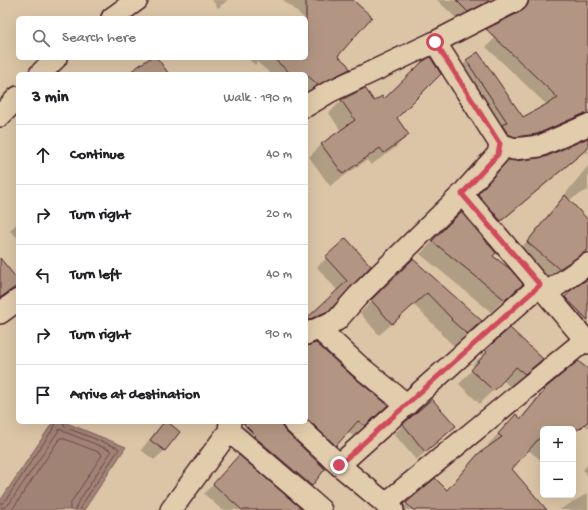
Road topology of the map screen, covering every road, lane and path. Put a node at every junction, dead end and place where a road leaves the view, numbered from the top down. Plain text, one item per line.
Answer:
1 (137, 0) edge
2 (517, 0) edge
3 (115, 16) edge
4 (435, 42) junction
5 (54, 60) edge
6 (42, 72) edge
7 (16, 99) edge
8 (308, 105) edge
9 (0, 116) edge
10 (588, 125) edge
11 (500, 144) junction
12 (462, 194) junction
13 (588, 264) edge
14 (543, 289) junction
15 (16, 301) edge
16 (0, 313) edge
17 (312, 331) edge
18 (587, 342) edge
19 (407, 404) junction
20 (295, 424) edge
21 (229, 427) edge
22 (339, 465) junction
23 (389, 507) edge
24 (171, 510) edge
25 (320, 510) edge

1 - 3 street
2 - 4 street
4 - 8 street
4 - 11 street
5 - 6 street
7 - 9 street
10 - 11 street
11 - 12 street
12 - 14 street
12 - 17 street
13 - 14 street
14 - 18 street
14 - 19 street
15 - 16 street
17 - 19 street
18 - 23 street
19 - 22 street
20 - 22 street
21 - 24 street
21 - 25 street
22 - 23 street

